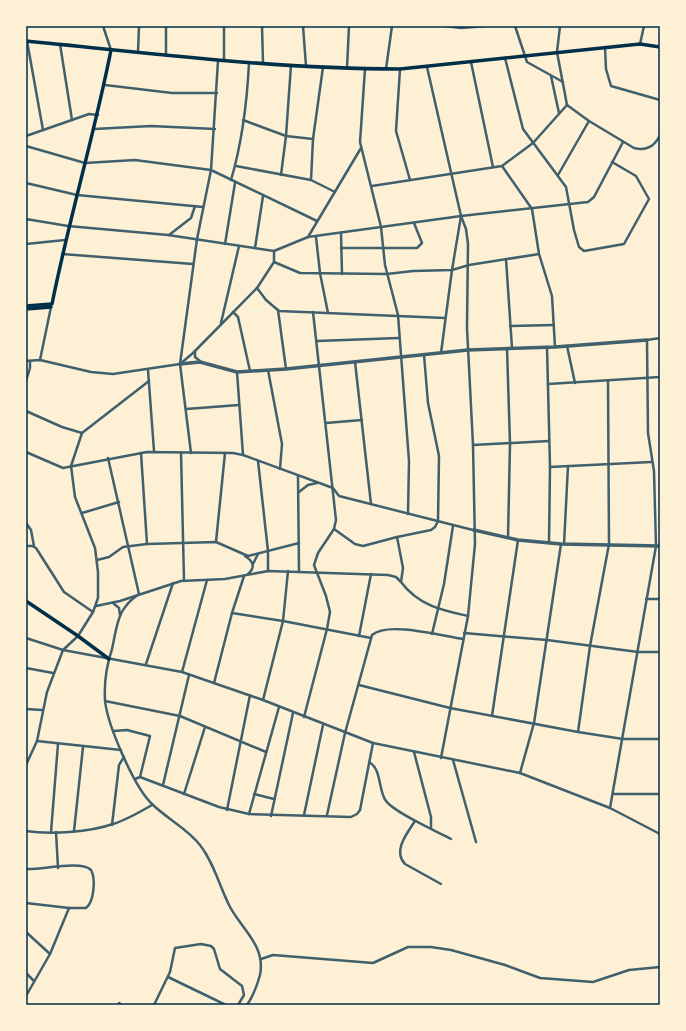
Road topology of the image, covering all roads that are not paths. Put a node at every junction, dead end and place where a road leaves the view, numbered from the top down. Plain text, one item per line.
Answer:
1 (103, 26) edge
2 (139, 26) edge
3 (166, 26) edge
4 (224, 26) edge
5 (262, 26) edge
6 (303, 26) edge
7 (350, 26) edge
8 (392, 26) edge
9 (444, 26) edge
10 (486, 26) edge
11 (515, 26) edge
12 (560, 26) edge
13 (644, 26) edge
14 (26, 41) edge
15 (60, 44) junction
16 (640, 44) junction
17 (606, 47) junction
18 (660, 47) edge
19 (111, 50) junction
20 (557, 52) junction
21 (138, 53) junction
22 (166, 55) junction
23 (525, 56) junction
24 (505, 58) junction
25 (218, 61) junction
26 (224, 62) junction
27 (471, 62) junction
28 (249, 63) junction
29 (263, 63) junction
30 (291, 65) junction
31 (306, 66) junction
32 (323, 66) junction
33 (427, 67) junction
34 (347, 68) junction
35 (365, 69) junction
36 (386, 69) junction
37 (400, 69) junction
38 (551, 76) junction
39 (563, 82) junction
40 (105, 85) junction
41 (217, 93) junction
42 (660, 100) edge
43 (566, 105) junction
44 (559, 113) junction
45 (98, 115) junction
46 (72, 120) junction
47 (243, 120) junction
48 (589, 121) junction
49 (94, 129) junction
50 (215, 129) junction
51 (42, 130) junction
52 (660, 135) edge
53 (26, 136) edge
54 (286, 136) junction
55 (313, 139) junction
56 (623, 142) junction
57 (533, 143) junction
58 (26, 146) edge
59 (361, 148) junction
60 (612, 162) junction
61 (85, 163) junction
62 (236, 166) junction
63 (502, 166) junction
64 (493, 168) junction
65 (211, 170) junction
66 (453, 174) junction
67 (281, 175) junction
68 (558, 175) junction
69 (231, 180) junction
70 (311, 180) junction
71 (410, 180) junction
72 (235, 182) junction
73 (26, 183) edge
74 (372, 186) junction
75 (335, 192) junction
76 (77, 195) junction
77 (263, 196) junction
78 (570, 205) junction
79 (194, 206) junction
80 (204, 207) junction
81 (532, 209) junction
82 (461, 216) junction
83 (26, 219) edge
84 (317, 221) junction
85 (414, 223) junction
86 (68, 226) junction
87 (381, 227) junction
88 (341, 233) junction
89 (168, 235) junction
90 (316, 236) junction
91 (308, 237) junction
92 (197, 239) junction
93 (65, 240) junction
94 (26, 244) edge
95 (225, 244) junction
96 (239, 246) junction
97 (255, 248) junction
98 (341, 248) junction
99 (383, 248) junction
100 (274, 251) junction
101 (62, 254) junction
102 (539, 254) junction
103 (506, 259) junction
104 (274, 262) junction
105 (193, 264) junction
106 (469, 265) junction
107 (452, 270) junction
108 (320, 274) junction
109 (342, 274) junction
110 (387, 274) junction
111 (257, 288) junction
112 (26, 306) edge
113 (51, 306) junction
114 (26, 309) edge
115 (278, 310) junction
116 (233, 312) junction
117 (313, 312) junction
118 (328, 313) junction
119 (398, 315) junction
120 (446, 318) junction
121 (221, 324) junction
122 (554, 325) junction
123 (510, 326) junction
124 (399, 338) junction
125 (660, 338) edge
126 (317, 340) junction
127 (647, 340) junction
128 (567, 346) junction
129 (547, 347) junction
130 (555, 347) junction
131 (509, 348) junction
132 (468, 350) junction
133 (195, 351) junction
134 (441, 353) junction
135 (424, 355) junction
136 (400, 357) junction
137 (40, 360) junction
138 (26, 361) edge
139 (30, 361) junction
140 (200, 362) junction
141 (355, 362) junction
142 (180, 364) junction
143 (320, 366) junction
144 (286, 369) junction
145 (148, 370) junction
146 (268, 370) junction
147 (250, 371) junction
148 (237, 372) junction
149 (647, 377) junction
150 (660, 377) edge
151 (149, 380) junction
152 (26, 381) edge
153 (608, 381) junction
154 (575, 383) junction
155 (548, 384) junction
156 (239, 405) junction
157 (186, 409) junction
158 (26, 411) edge
159 (362, 420) junction
160 (326, 424) junction
161 (82, 433) junction
162 (549, 441) junction
163 (510, 444) junction
164 (474, 445) junction
165 (26, 452) edge
166 (154, 452) junction
167 (141, 453) junction
168 (181, 453) junction
169 (191, 453) junction
170 (225, 453) junction
171 (243, 455) junction
172 (108, 458) junction
173 (258, 461) junction
174 (652, 462) junction
175 (609, 464) junction
176 (71, 466) junction
177 (550, 466) junction
178 (568, 466) junction
179 (280, 469) junction
180 (298, 476) junction
181 (319, 483) junction
182 (332, 488) junction
183 (299, 494) junction
184 (119, 502) junction
185 (371, 505) junction
186 (82, 513) junction
187 (408, 514) junction
188 (438, 521) junction
189 (26, 523) edge
190 (453, 526) junction
191 (334, 529) junction
192 (474, 530) junction
193 (397, 537) junction
194 (508, 538) junction
195 (518, 540) junction
196 (184, 542) junction
197 (216, 542) junction
198 (299, 543) junction
199 (549, 543) junction
200 (147, 544) junction
201 (563, 544) junction
202 (609, 544) junction
203 (26, 546) edge
204 (34, 546) junction
205 (128, 546) junction
206 (658, 546) edge
207 (268, 551) junction
208 (243, 554) junction
209 (97, 560) junction
210 (253, 567) junction
211 (268, 571) junction
212 (288, 571) junction
213 (299, 571) junction
214 (316, 572) junction
215 (257, 573) junction
216 (371, 574) junction
217 (243, 576) junction
218 (184, 580) junction
219 (207, 580) junction
220 (401, 582) junction
221 (173, 583) junction
222 (140, 594) junction
223 (646, 599) junction
224 (660, 599) edge
225 (26, 601) edge
226 (111, 603) junction
227 (96, 606) junction
228 (438, 609) junction
229 (93, 612) junction
230 (232, 614) junction
231 (468, 616) junction
232 (120, 618) junction
233 (283, 621) junction
234 (327, 629) junction
235 (464, 633) junction
236 (432, 634) junction
237 (78, 636) junction
238 (360, 636) junction
239 (504, 636) junction
240 (26, 638) edge
241 (370, 638) junction
242 (463, 639) junction
243 (547, 640) junction
244 (590, 646) junction
245 (63, 650) junction
246 (638, 652) junction
247 (660, 652) edge
248 (109, 659) junction
249 (146, 664) junction
250 (26, 668) edge
251 (182, 672) junction
252 (53, 673) junction
253 (190, 675) junction
254 (214, 683) junction
255 (359, 685) junction
256 (250, 695) junction
257 (263, 700) junction
258 (105, 701) junction
259 (279, 707) junction
260 (450, 708) junction
261 (26, 709) edge
262 (42, 710) junction
263 (294, 713) junction
264 (180, 716) junction
265 (492, 716) junction
266 (304, 717) junction
267 (534, 724) junction
268 (323, 725) junction
269 (205, 727) junction
270 (114, 730) junction
271 (578, 732) junction
272 (345, 733) junction
273 (624, 739) junction
274 (660, 739) edge
275 (37, 742) junction
276 (240, 742) junction
277 (373, 743) junction
278 (58, 744) junction
279 (83, 747) junction
280 (121, 750) junction
281 (266, 752) junction
282 (414, 752) junction
283 (124, 757) junction
284 (441, 758) junction
285 (453, 760) junction
286 (369, 762) junction
287 (26, 765) edge
288 (520, 773) junction
289 (140, 778) junction
290 (135, 779) junction
291 (163, 785) junction
292 (184, 794) junction
293 (254, 794) junction
294 (614, 794) junction
295 (660, 794) edge
296 (274, 799) junction
297 (153, 805) junction
298 (610, 808) junction
299 (227, 810) junction
300 (249, 814) junction
301 (304, 815) junction
302 (327, 815) junction
303 (271, 816) junction
304 (415, 821) junction
305 (112, 825) junction
306 (431, 828) junction
307 (26, 831) edge
308 (74, 831) junction
309 (51, 832) junction
310 (56, 832) junction
311 (660, 834) edge
312 (451, 839) dead end
313 (476, 842) dead end
314 (58, 868) junction
315 (26, 869) edge
316 (440, 884) dead end
317 (26, 903) edge
318 (69, 908) junction
319 (26, 932) edge
320 (50, 954) junction
321 (261, 959) junction
322 (660, 967) edge
323 (26, 973) edge
324 (168, 977) junction
325 (34, 981) junction
326 (26, 996) edge
327 (119, 1003) dead end
328 (122, 1005) edge
329 (154, 1005) edge
330 (226, 1005) edge
331 (238, 1005) edge
332 (247, 1005) edge

1 - 19 street
2 - 21 street
3 - 22 street
4 - 26 street
5 - 29 street
6 - 31 street
7 - 34 street
8 - 36 street
9 - 10 street
11 - 23 street
12 - 20 street
13 - 16 street
14 - 15 main road
14 - 51 street
15 - 19 main road
15 - 46 street
16 - 17 main road
16 - 18 main road
17 - 20 main road
17 - 42 street
19 - 21 main road
19 - 40 main road
20 - 23 main road
20 - 39 street
21 - 22 main road
22 - 25 main road
23 - 24 main road
23 - 38 street
24 - 27 main road
24 - 57 street
25 - 26 main road
25 - 41 street
26 - 28 main road
27 - 33 main road
27 - 64 street
28 - 29 main road
28 - 47 street
29 - 30 main road
30 - 31 main road
30 - 54 street
31 - 32 main road
32 - 34 main road
32 - 55 street
33 - 37 main road
33 - 66 street
34 - 35 main road
35 - 36 main road
35 - 59 street
36 - 37 main road
37 - 71 street
38 - 39 street
38 - 44 street
39 - 43 street
40 - 41 street
40 - 45 main road
41 - 50 street
43 - 44 street
43 - 48 street
44 - 57 street
45 - 46 street
45 - 49 main road
46 - 51 street
47 - 54 street
47 - 62 street
48 - 56 street
48 - 68 street
49 - 50 street
49 - 61 main road
50 - 65 street
51 - 53 street
52 - 56 street
54 - 55 street
54 - 67 street
55 - 70 street
56 - 60 street
57 - 63 street
57 - 68 street
58 - 61 street
59 - 74 street
59 - 75 street
60 - 78 street
60 - 78 street
61 - 65 street
61 - 76 main road
62 - 67 street
62 - 69 street
63 - 64 street
63 - 81 street
64 - 66 street
65 - 69 street
65 - 80 street
66 - 71 street
66 - 82 street
67 - 70 street
68 - 78 street
69 - 72 street
70 - 75 street
71 - 74 street
72 - 77 street
72 - 95 street
73 - 76 street
74 - 87 street
75 - 84 street
76 - 79 street
76 - 86 main road
77 - 84 street
77 - 97 street
78 - 81 street
79 - 80 street
79 - 89 street
80 - 92 street
81 - 82 street
81 - 102 street
82 - 85 street
82 - 106 street
82 - 107 street
83 - 86 street
84 - 91 street
85 - 87 street
85 - 99 street
86 - 89 street
86 - 93 main road
87 - 88 street
87 - 99 street
88 - 90 street
88 - 98 street
89 - 92 street
90 - 91 street
90 - 108 street
91 - 100 street
92 - 95 street
92 - 105 street
93 - 94 street
93 - 101 main road
95 - 96 street
96 - 97 street
96 - 121 street
97 - 100 street
98 - 99 street
98 - 109 street
99 - 110 street
100 - 104 street
101 - 105 street
101 - 113 main road
102 - 103 street
102 - 122 street
103 - 106 street
103 - 123 street
104 - 108 street
104 - 111 street
105 - 142 street
106 - 107 street
106 - 132 street
107 - 110 street
107 - 120 street
108 - 109 street
108 - 118 street
109 - 110 street
110 - 119 street
111 - 115 street
111 - 116 street
112 - 113 main road
113 - 114 main road
113 - 137 street
115 - 117 street
115 - 144 street
116 - 121 street
116 - 147 street
117 - 118 street
117 - 126 street
118 - 119 street
119 - 120 street
119 - 124 street
120 - 134 street
121 - 133 street
122 - 123 street
122 - 130 street
123 - 131 street
124 - 126 street
124 - 136 street
125 - 127 street
126 - 143 street
127 - 128 street
127 - 149 street
128 - 130 street
128 - 154 street
129 - 130 street
129 - 131 street
129 - 155 street
131 - 132 street
131 - 163 street
132 - 134 street
132 - 164 street
133 - 140 street
133 - 142 street
134 - 135 street
135 - 136 street
135 - 188 street
136 - 141 street
136 - 187 street
137 - 139 street
137 - 145 street
138 - 139 street
139 - 152 street
140 - 142 street
140 - 148 street
141 - 143 street
141 - 159 street
142 - 145 street
142 - 157 street
143 - 144 street
143 - 160 street
144 - 146 street
145 - 151 street
146 - 147 street
146 - 179 street
147 - 148 street
148 - 156 street
149 - 150 street
149 - 153 street
149 - 174 street
151 - 161 street
151 - 166 street
153 - 154 street
153 - 175 street
154 - 155 street
155 - 162 street
156 - 157 street
156 - 171 street
157 - 169 street
158 - 161 street
159 - 160 street
159 - 185 street
160 - 182 street
161 - 176 street
162 - 163 street
162 - 177 street
163 - 164 street
163 - 194 street
164 - 192 street
165 - 176 street
166 - 167 street
166 - 168 street
167 - 172 street
167 - 200 street
168 - 169 street
168 - 196 street
169 - 170 street
170 - 171 street
170 - 197 street
171 - 173 street
172 - 176 street
172 - 184 street
173 - 179 street
173 - 207 street
174 - 175 street
174 - 206 street
175 - 178 street
175 - 202 street
176 - 186 street
177 - 178 street
177 - 199 street
178 - 201 street
179 - 180 street
180 - 181 street
180 - 183 street
181 - 182 street
181 - 183 street
182 - 185 street
182 - 191 street
183 - 198 street
184 - 186 street
184 - 205 street
185 - 187 street
186 - 209 street
187 - 188 street
188 - 190 street
188 - 193 street
189 - 204 street
190 - 192 street
190 - 228 street
191 - 193 street
191 - 214 street
192 - 194 street
192 - 231 street
193 - 220 street
194 - 195 street
195 - 199 street
195 - 239 street
196 - 197 street
196 - 200 street
196 - 218 street
197 - 208 street
198 - 207 street
198 - 213 street
199 - 201 street
200 - 205 street
201 - 202 street
201 - 243 street
202 - 206 street
202 - 244 street
203 - 204 street
204 - 229 street
205 - 209 street
205 - 222 street
206 - 223 street
207 - 208 street
207 - 210 street
207 - 211 street
208 - 210 street
209 - 227 street
210 - 215 street
210 - 217 street
211 - 212 street
211 - 215 street
212 - 213 street
212 - 233 street
213 - 214 street
214 - 216 street
214 - 234 street
215 - 217 street
216 - 220 street
216 - 238 street
217 - 219 street
217 - 230 street
218 - 219 street
218 - 221 street
219 - 251 street
220 - 228 street
221 - 222 street
221 - 249 street
222 - 226 street
222 - 232 street
223 - 224 street
223 - 246 street
225 - 237 main road
226 - 227 street
226 - 232 street
227 - 229 street
228 - 231 street
228 - 236 street
229 - 237 street
230 - 233 street
230 - 254 street
231 - 235 street
232 - 248 street
233 - 234 street
233 - 257 street
234 - 238 street
234 - 266 street
235 - 239 street
235 - 242 street
236 - 241 street
236 - 242 street
237 - 245 street
237 - 248 main road
238 - 241 street
239 - 243 street
239 - 265 street
240 - 245 street
241 - 255 street
242 - 260 street
243 - 244 street
243 - 267 street
244 - 246 street
244 - 271 street
245 - 248 street
245 - 252 street
246 - 247 street
246 - 273 street
248 - 249 street
248 - 258 street
249 - 251 street
250 - 252 street
251 - 253 street
252 - 262 street
253 - 254 street
253 - 264 street
254 - 256 street
255 - 260 street
255 - 272 street
256 - 257 street
256 - 276 street
257 - 259 street
258 - 264 street
258 - 270 street
259 - 263 street
259 - 281 street
260 - 265 street
260 - 284 street
261 - 262 street
262 - 275 street
263 - 266 street
263 - 296 street
264 - 269 street
264 - 291 street
265 - 267 street
266 - 268 street
267 - 271 street
267 - 288 street
268 - 272 street
268 - 301 street
269 - 276 street
269 - 292 street
270 - 280 street
270 - 289 street
271 - 273 street
272 - 277 street
272 - 302 street
273 - 274 street
273 - 294 street
275 - 278 street
275 - 287 street
276 - 281 street
276 - 299 street
277 - 282 street
277 - 286 street
278 - 279 street
278 - 309 street
279 - 280 street
279 - 308 street
280 - 283 street
281 - 293 street
282 - 284 street
282 - 306 street
283 - 290 street
283 - 305 street
284 - 285 street
285 - 288 street
285 - 313 street
286 - 302 street
286 - 304 street
288 - 298 street
289 - 290 street
289 - 291 street
290 - 297 street
291 - 292 street
292 - 299 street
293 - 296 street
293 - 300 street
294 - 295 street
294 - 298 street
296 - 303 street
297 - 305 street
297 - 321 street
298 - 311 street
299 - 300 street
300 - 303 street
301 - 302 street
301 - 303 street
304 - 306 street
304 - 316 street
305 - 308 street
306 - 312 street
307 - 309 street
308 - 310 street
309 - 310 street
310 - 314 street
314 - 315 street
314 - 318 street
317 - 318 street
318 - 320 street
319 - 320 street
320 - 325 street
321 - 322 street
321 - 332 street
323 - 325 street
324 - 329 street
324 - 330 street
324 - 331 street
325 - 326 street
327 - 328 street

